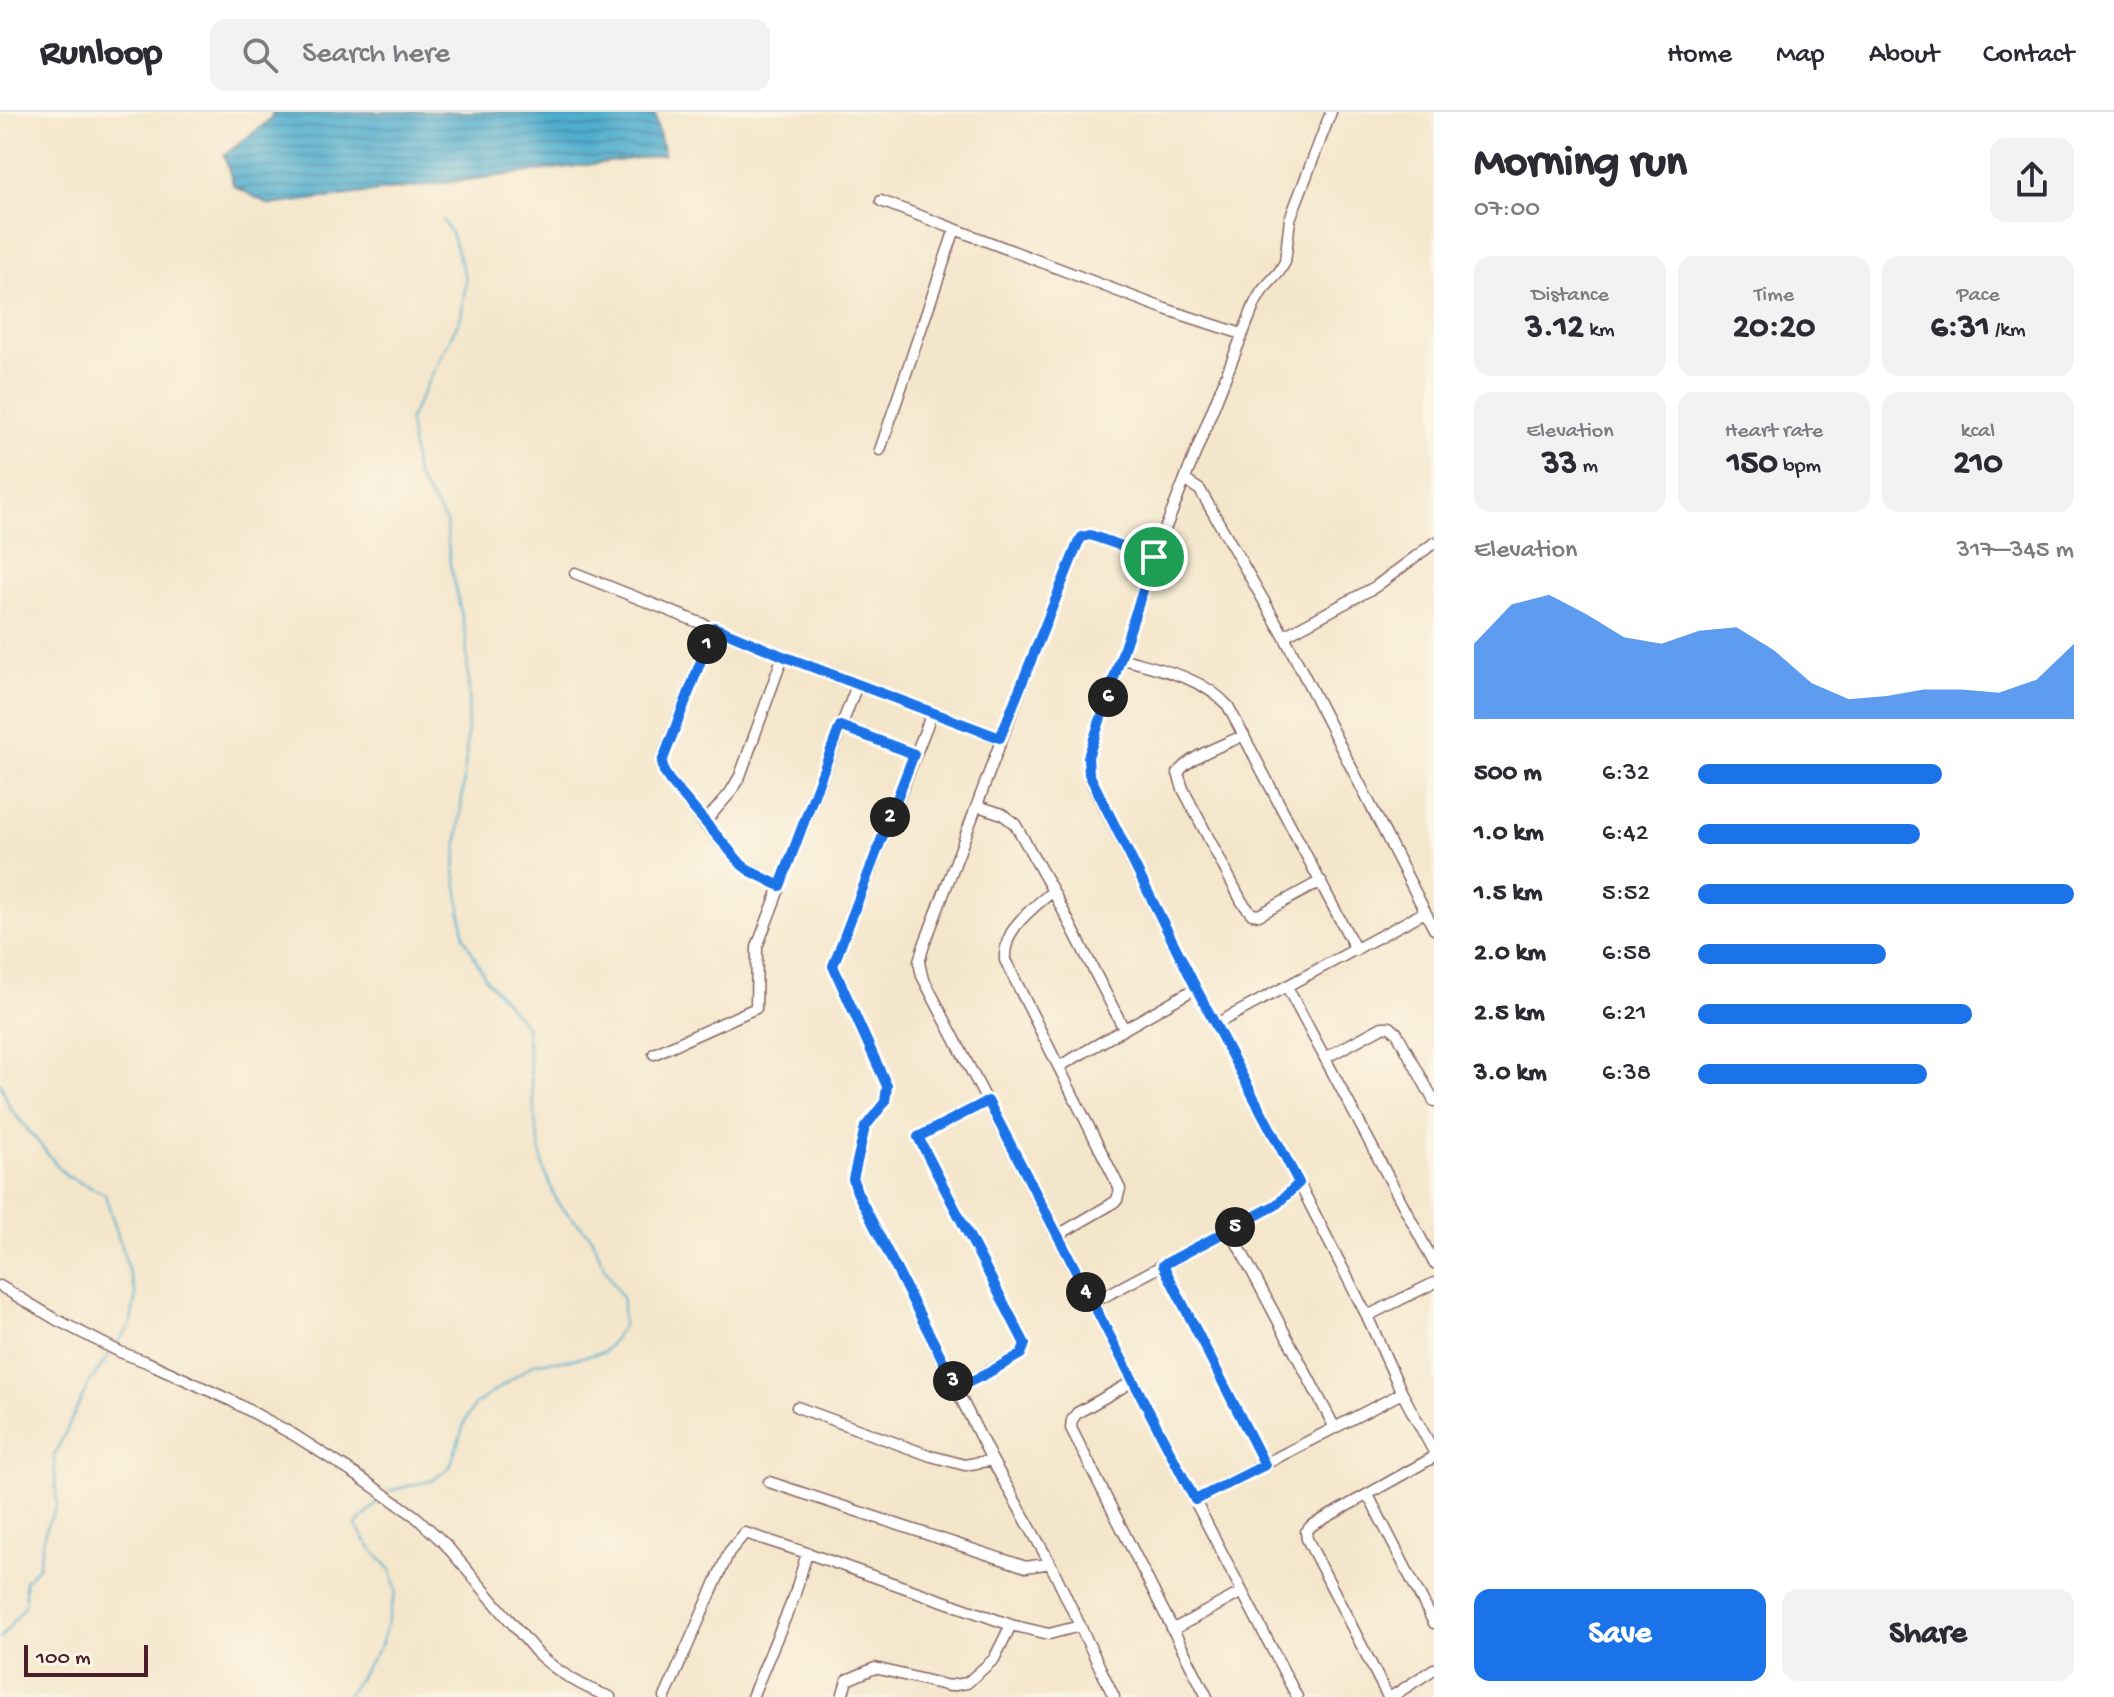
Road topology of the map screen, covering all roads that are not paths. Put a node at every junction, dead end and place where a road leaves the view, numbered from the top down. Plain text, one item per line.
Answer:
1 (1331, 112) edge
2 (881, 201) dead end
3 (955, 229) junction
4 (1242, 334) junction
5 (880, 450) dead end
6 (1185, 480) junction
7 (1434, 543) edge
8 (1154, 557) junction
9 (575, 573) dead end
10 (714, 627) junction
11 (1284, 636) junction
12 (783, 656) junction
13 (1120, 658) junction
14 (857, 685) junction
15 (932, 713) junction
16 (840, 726) junction
17 (1244, 735) junction
18 (1000, 738) junction
19 (914, 754) junction
20 (978, 806) junction
21 (704, 823) junction
22 (1321, 881) junction
23 (780, 886) junction
24 (1053, 891) junction
25 (1425, 912) junction
26 (1434, 929) edge
27 (1356, 950) junction
28 (1287, 987) junction
29 (1196, 988) junction
30 (1216, 1024) junction
31 (1124, 1029) junction
32 (654, 1054) dead end
33 (1325, 1058) junction
34 (1060, 1066) junction
35 (988, 1101) junction
36 (1434, 1101) edge
37 (1299, 1183) junction
38 (1230, 1230) junction
39 (1058, 1235) junction
40 (1434, 1263) edge
41 (1163, 1265) junction
42 (1434, 1283) edge
43 (0, 1286) edge
44 (1092, 1303) junction
45 (1367, 1316) junction
46 (1132, 1382) junction
47 (957, 1388) junction
48 (1402, 1393) junction
49 (797, 1407) dead end
50 (1335, 1428) junction
51 (1434, 1454) edge
52 (992, 1460) junction
53 (1265, 1465) junction
54 (769, 1482) dead end
55 (1368, 1495) junction
56 (1195, 1500) junction
57 (807, 1553) junction
58 (1050, 1563) junction
59 (1242, 1592) junction
60 (1434, 1623) edge
61 (1011, 1625) junction
62 (1080, 1626) junction
63 (1172, 1630) junction
64 (1434, 1669) edge
65 (610, 1697) edge
66 (665, 1697) edge
67 (752, 1697) edge
68 (842, 1697) edge
69 (1113, 1697) edge
70 (1207, 1697) edge
71 (1297, 1697) edge
72 (1390, 1697) edge

1 - 4 street
2 - 3 street
3 - 4 street
3 - 5 street
4 - 6 street
6 - 8 street
6 - 11 street
7 - 11 street
8 - 13 street
8 - 18 street
9 - 10 street
10 - 12 street
10 - 21 street
11 - 25 street
12 - 14 street
12 - 21 street
13 - 17 street
13 - 29 street
14 - 15 street
14 - 16 street
15 - 18 street
15 - 19 street
16 - 19 street
16 - 23 street
17 - 22 street
17 - 22 street
18 - 20 street
19 - 47 street
20 - 24 street
20 - 35 street
21 - 23 street
22 - 27 street
23 - 32 street
24 - 31 street
24 - 34 street
25 - 26 street
25 - 27 street
27 - 28 street
28 - 30 street
28 - 33 street
29 - 30 street
29 - 31 street
30 - 37 street
31 - 34 street
33 - 36 street
33 - 40 street
34 - 39 street
35 - 39 street
35 - 47 street
37 - 38 street
37 - 45 street
38 - 41 street
38 - 50 street
39 - 44 street
41 - 44 street
41 - 53 street
42 - 45 street
43 - 65 street
44 - 46 street
45 - 48 street
46 - 56 street
46 - 63 street
47 - 52 street
48 - 50 street
48 - 51 street
49 - 52 street
50 - 53 street
51 - 55 street
52 - 58 street
53 - 56 street
54 - 58 street
55 - 60 street
55 - 72 street
56 - 59 street
57 - 61 street
57 - 66 street
57 - 67 street
58 - 62 street
59 - 63 street
59 - 71 street
61 - 62 street
61 - 68 street
62 - 69 street
63 - 70 street
64 - 72 street

